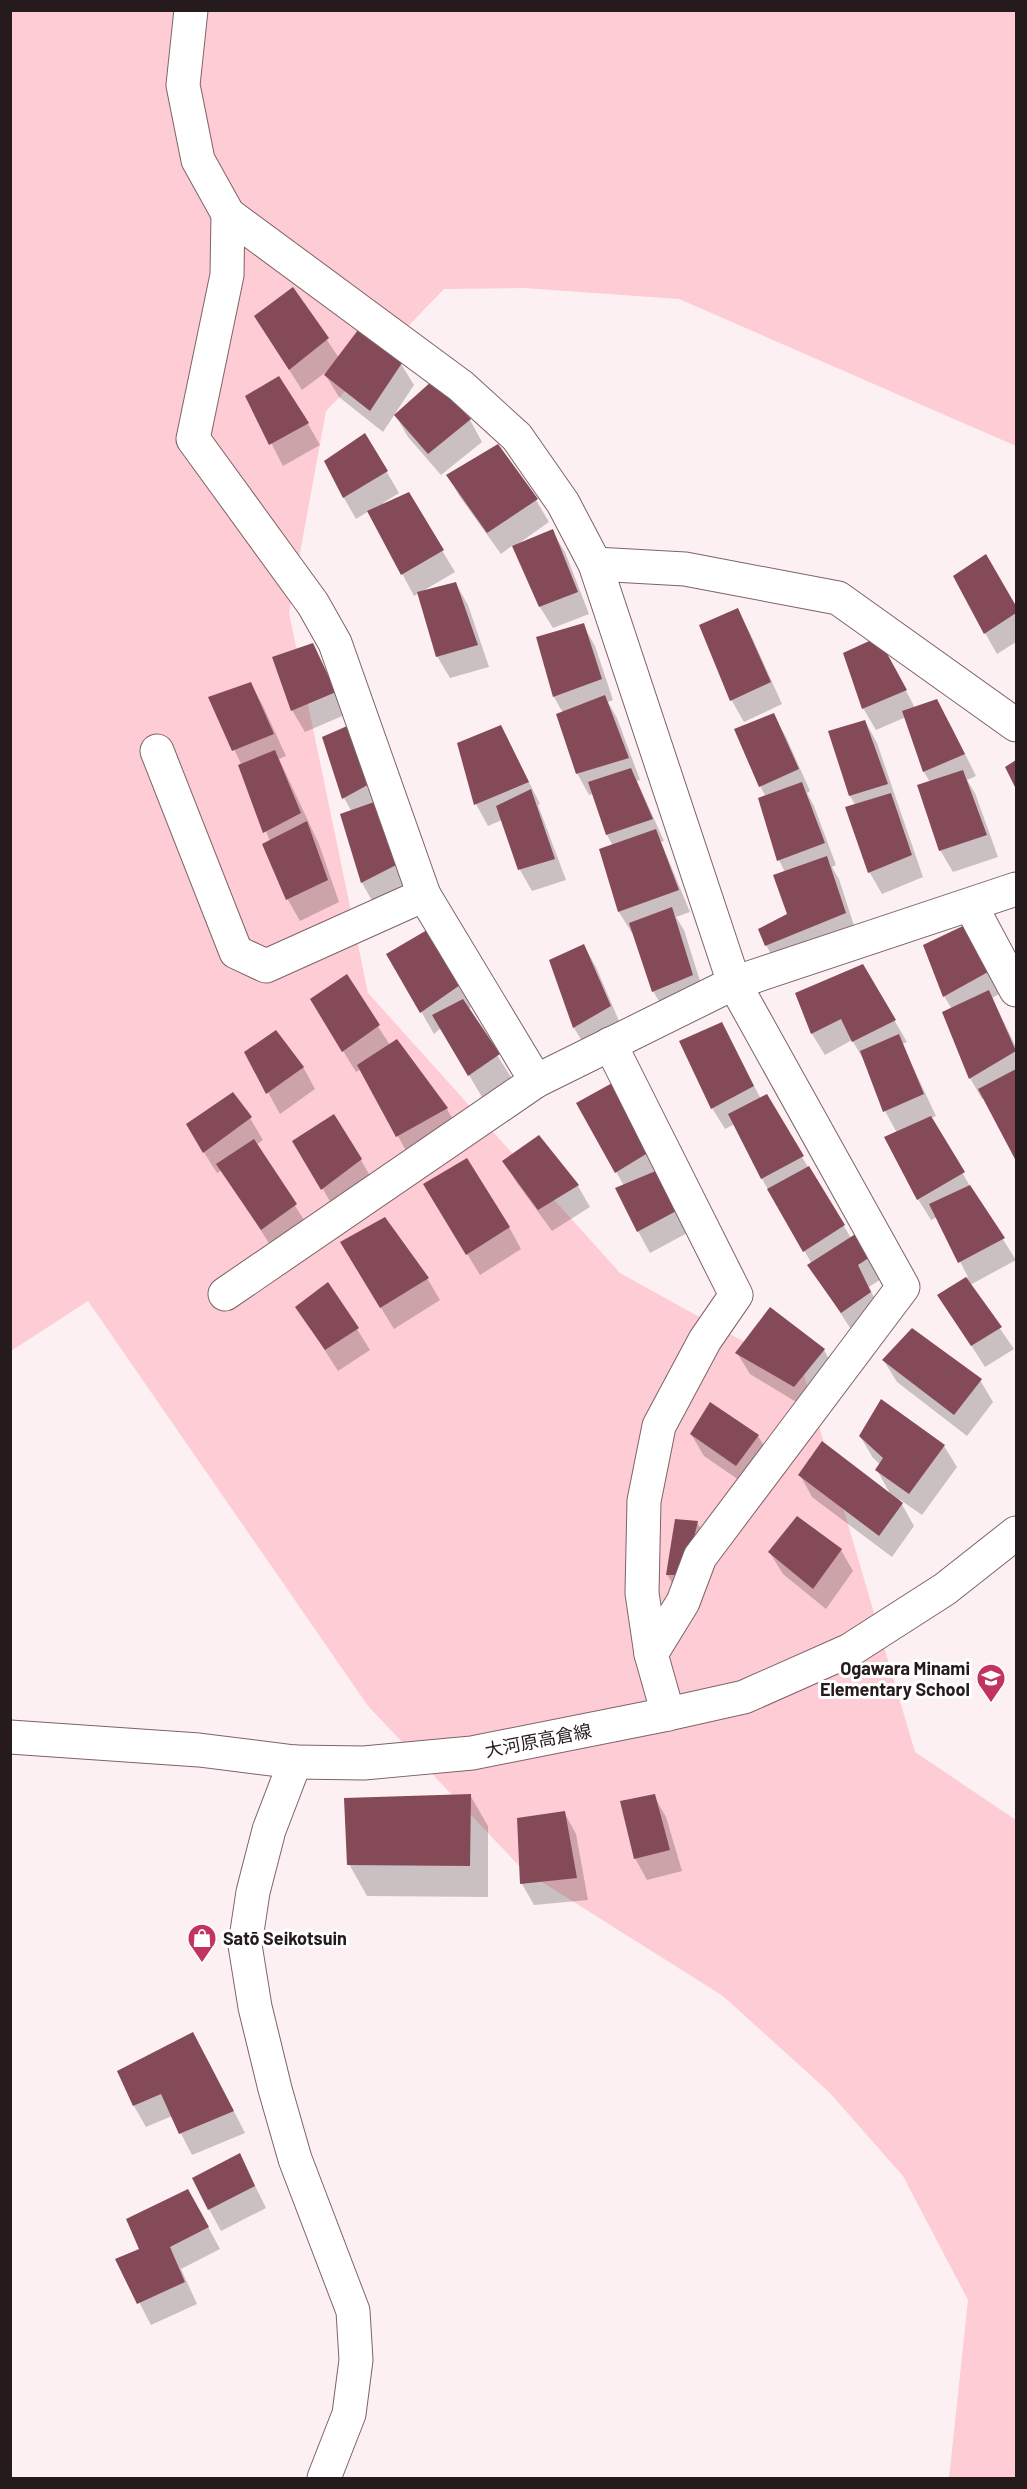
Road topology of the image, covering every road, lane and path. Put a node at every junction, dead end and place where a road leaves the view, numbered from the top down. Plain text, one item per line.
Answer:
1 (185, 11) edge
2 (228, 214) junction
3 (595, 564) junction
4 (1017, 725) edge
5 (157, 751) dead end
6 (1017, 889) edge
7 (424, 895) junction
8 (971, 906) junction
9 (734, 983) junction
10 (1017, 990) edge
11 (610, 1044) junction
12 (536, 1081) junction
13 (225, 1294) dead end
14 (1017, 1533) edge
15 (651, 1654) junction
16 (668, 1714) junction
17 (10, 1737) edge
18 (295, 1762) junction
19 (324, 2478) edge

1 - 2 street
2 - 3 street
2 - 7 street
3 - 4 street
3 - 9 street
5 - 7 street
6 - 8 street
7 - 12 street
8 - 9 street
8 - 10 street
9 - 11 street
9 - 15 street
11 - 12 street
11 - 15 street
12 - 13 street
14 - 16 street, 大河原高倉線
15 - 16 street
16 - 18 street, 大河原高倉線
17 - 18 street, 大河原高倉線
18 - 19 street

